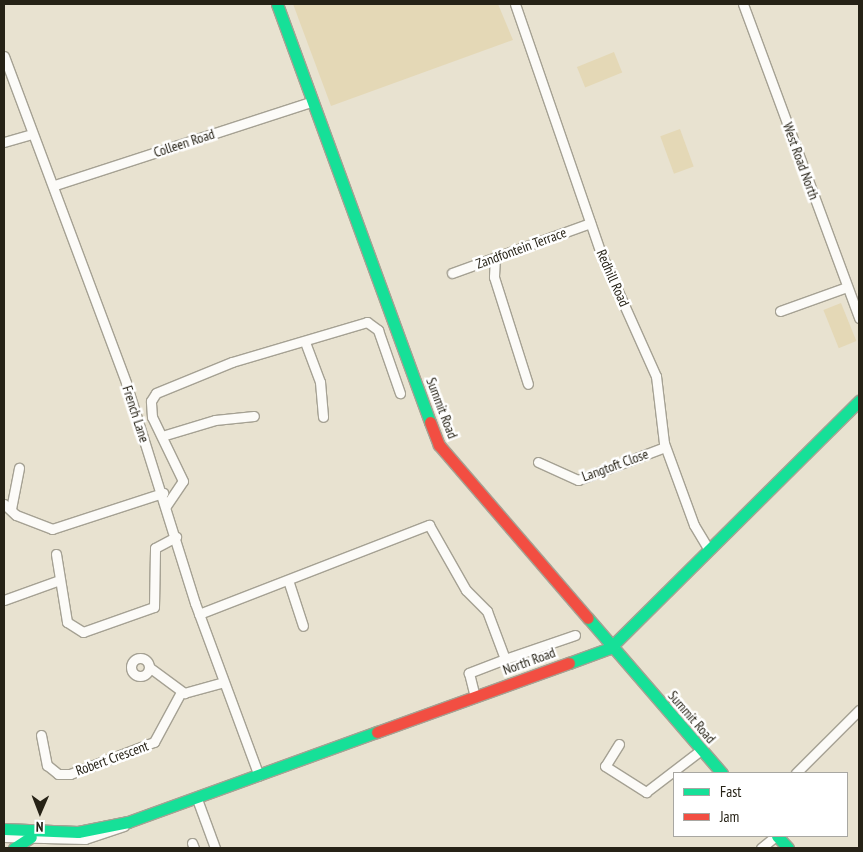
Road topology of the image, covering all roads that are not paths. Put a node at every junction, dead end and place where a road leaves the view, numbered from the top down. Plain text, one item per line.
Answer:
1 (277, 4) edge
2 (515, 4) edge
3 (744, 4) edge
4 (4, 56) edge
5 (313, 101) junction
6 (32, 134) junction
7 (4, 142) edge
8 (55, 185) junction
9 (590, 224) junction
10 (495, 257) junction
11 (452, 273) dead end
12 (847, 287) junction
13 (780, 311) dead end
14 (859, 318) edge
15 (305, 342) junction
16 (528, 384) dead end
17 (400, 393) dead end
18 (859, 401) edge
19 (254, 416) dead end
20 (323, 417) dead end
21 (162, 436) junction
22 (665, 447) junction
23 (538, 462) dead end
24 (19, 468) dead end
25 (163, 493) junction
26 (7, 506) edge
27 (166, 506) junction
28 (176, 537) junction
29 (709, 550) junction
30 (56, 554) dead end
31 (60, 580) junction
32 (288, 580) junction
33 (4, 600) edge
34 (199, 614) junction
35 (303, 626) dead end
36 (575, 635) dead end
37 (610, 648) junction
38 (505, 659) junction
39 (149, 667) dead end
40 (224, 682) junction
41 (180, 692) junction
42 (475, 696) junction
43 (859, 710) edge
44 (41, 734) dead end
45 (619, 744) dead end
46 (701, 750) junction
47 (721, 772) edge
48 (797, 772) edge
49 (259, 776) junction
50 (197, 799) junction
51 (128, 822) junction
52 (4, 829) edge
53 (4, 837) edge
54 (31, 837) junction
55 (776, 837) edge
56 (778, 837) edge
57 (14, 848) edge
58 (215, 848) edge
59 (762, 848) edge
60 (788, 848) edge

1 - 5 street, Summit Road
2 - 9 street, Redhill Road
3 - 12 street, West Road North
4 - 6 street, French Lane
5 - 8 street, Colleen Road
5 - 37 street, Summit Road
6 - 7 street
6 - 8 street, French Lane
8 - 25 street, French Lane
9 - 10 street, Zandfontein Terrace
9 - 22 street, Redhill Road
10 - 11 street, Zandfontein Terrace
10 - 16 street
12 - 13 street
12 - 14 street, West Road North
15 - 17 street
15 - 20 street
15 - 21 street
18 - 29 street, North Road
19 - 21 street
21 - 27 street
22 - 23 street, Langtoft Close
22 - 29 street, Redhill Road
24 - 26 street
25 - 26 street
25 - 27 street, French Lane
27 - 28 street, French Lane
28 - 31 street
28 - 34 street, French Lane
29 - 37 street, North Road
30 - 31 street
31 - 33 street
32 - 34 street
32 - 35 street
32 - 38 street
34 - 40 street, French Lane
36 - 38 street
37 - 42 street, North Road
37 - 46 street, Summit Road
38 - 42 street
39 - 41 street
40 - 41 street
40 - 49 street, French Lane
41 - 44 street, Robert Crescent
42 - 49 street, North Road
43 - 48 street
45 - 46 street
46 - 47 street, Summit Road
49 - 50 street, North Road
50 - 51 street, North Road
50 - 58 street
51 - 52 street, North Road
51 - 54 street, North Road
53 - 54 street, North Road
54 - 57 street
55 - 59 street
56 - 60 street

